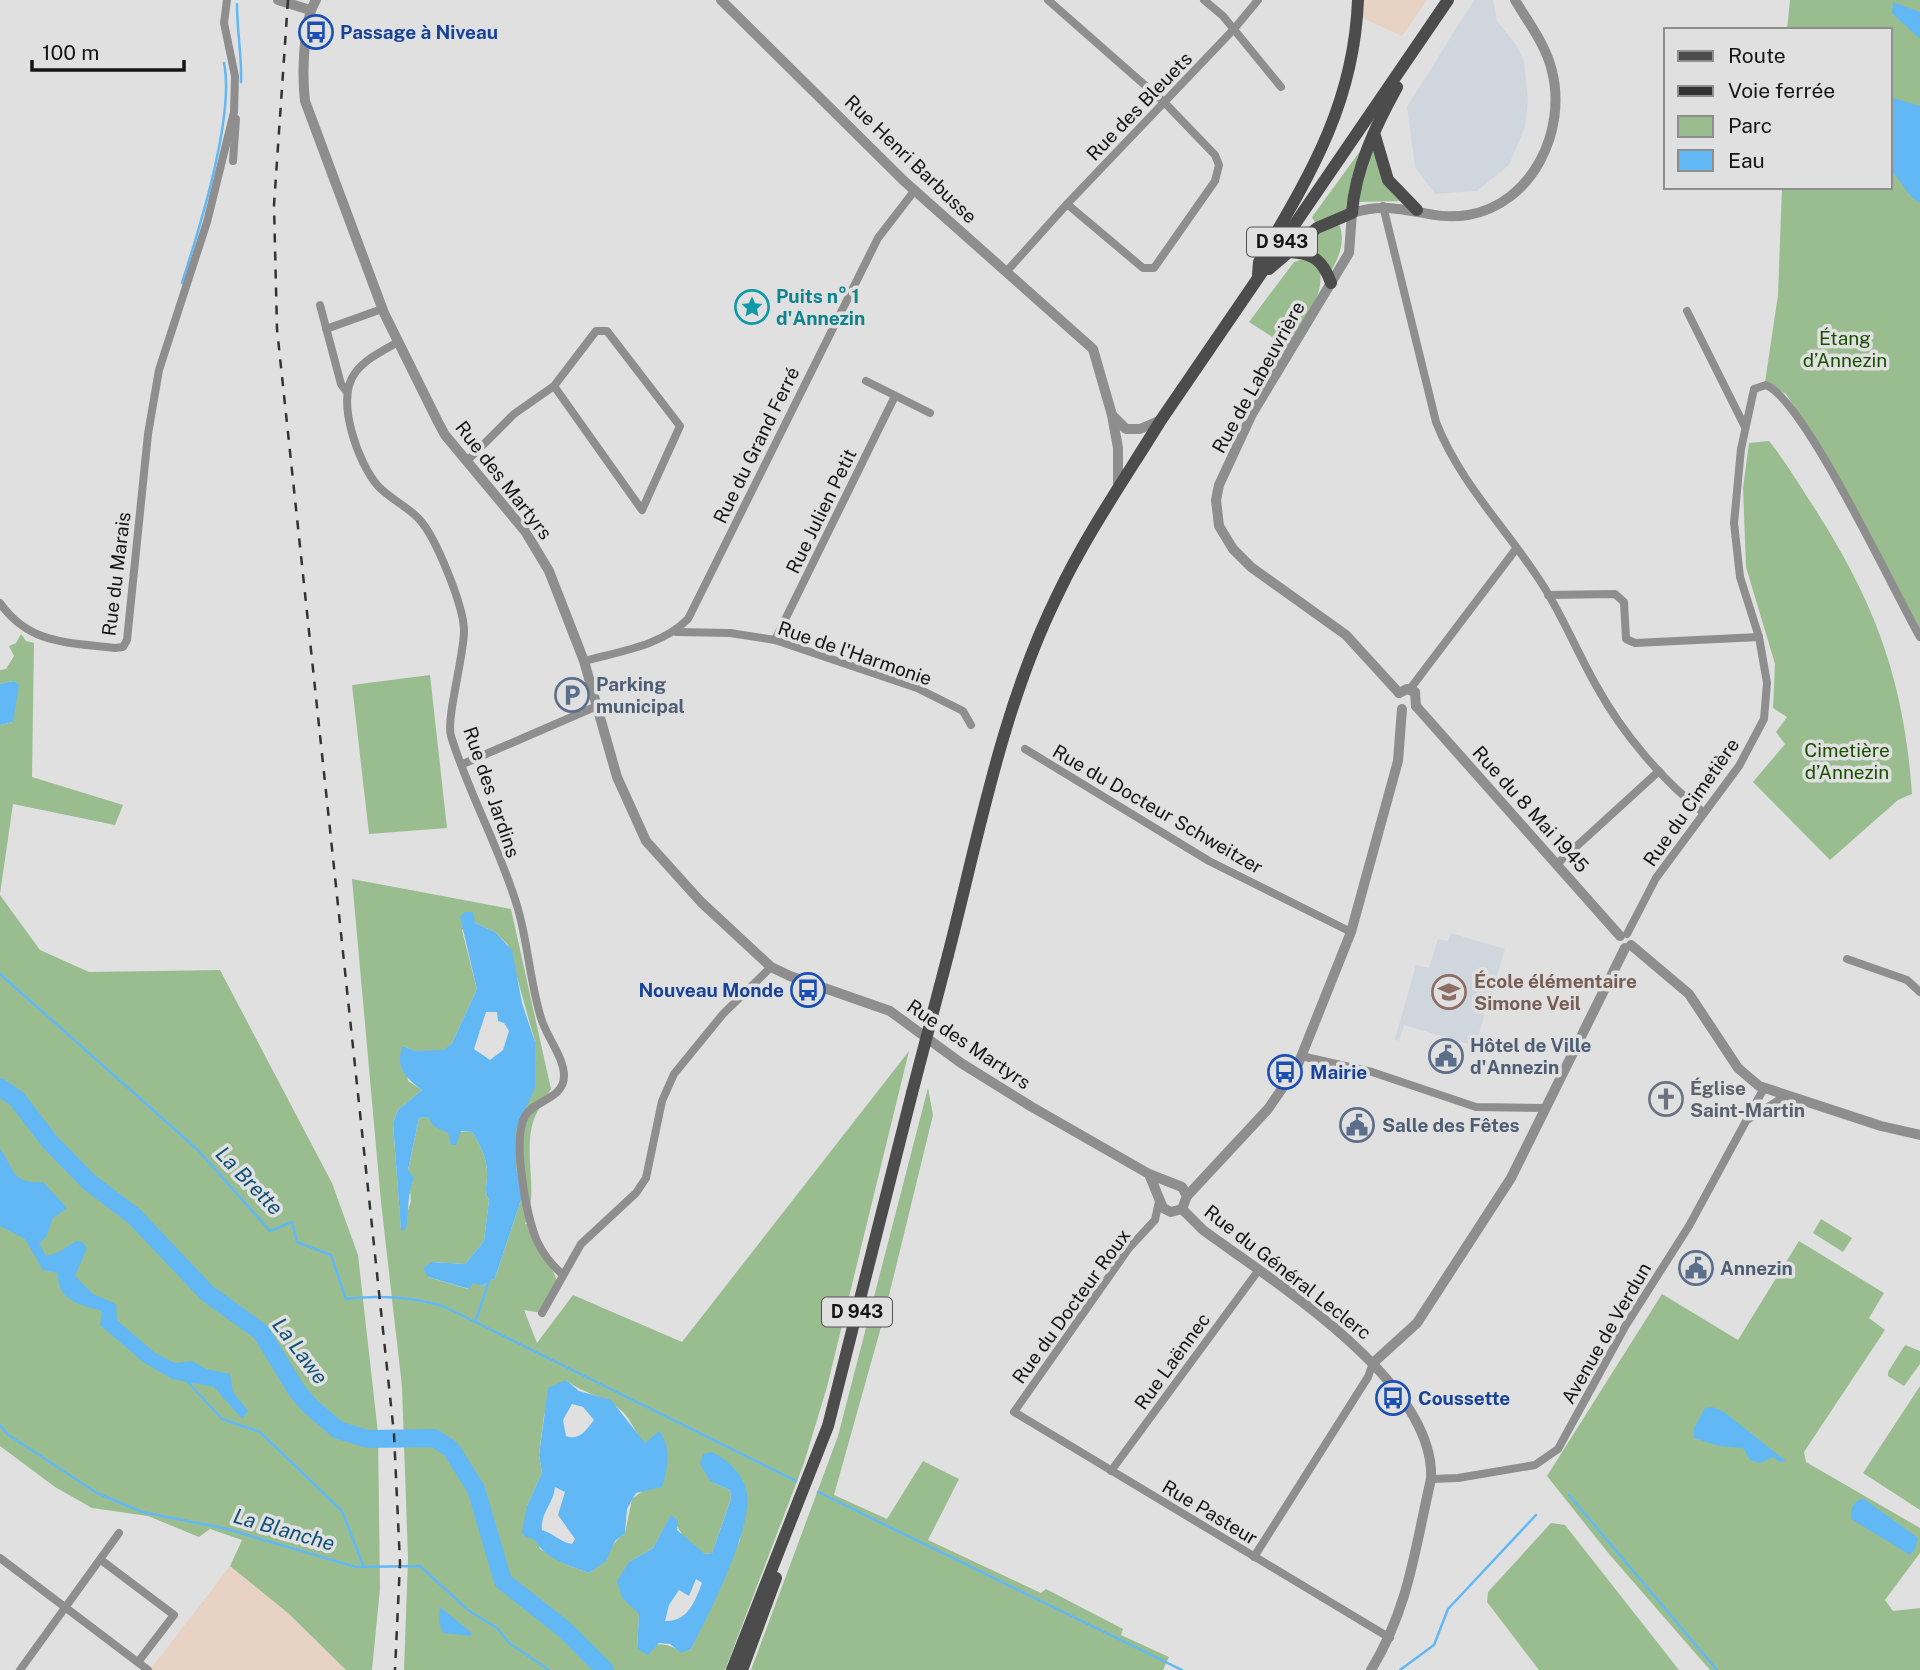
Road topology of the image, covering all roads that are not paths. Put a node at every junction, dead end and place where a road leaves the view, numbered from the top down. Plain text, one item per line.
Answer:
1 (227, 0) edge
2 (278, 0) edge
3 (316, 0) edge
4 (721, 0) edge
5 (1048, 0) edge
6 (1203, 0) edge
7 (1258, 0) edge
8 (1358, 0) edge
9 (1448, 0) edge
10 (1515, 0) edge
11 (310, 10) junction
12 (1234, 29) junction
13 (1423, 39) junction
14 (1280, 87) dead end
15 (1164, 102) junction
16 (235, 104) junction
17 (1375, 136) junction
18 (233, 161) dead end
19 (915, 190) junction
20 (1067, 204) junction
21 (1383, 206) junction
22 (1417, 210) junction
23 (1352, 213) junction
24 (1289, 252) junction
25 (1007, 271) junction
26 (1258, 278) junction
27 (1331, 283) junction
28 (320, 305) dead end
29 (382, 309) junction
30 (1687, 311) dead end
31 (326, 329) junction
32 (398, 342) junction
33 (866, 381) dead end
34 (554, 386) junction
35 (347, 392) junction
36 (895, 396) junction
37 (930, 413) dead end
38 (1112, 415) junction
39 (1161, 420) junction
40 (1745, 427) junction
41 (467, 461) junction
42 (1118, 486) junction
43 (1516, 549) junction
44 (1548, 595) junction
45 (0, 603) edge
46 (676, 632) junction
47 (1920, 637) edge
48 (1759, 638) junction
49 (775, 640) junction
50 (584, 661) junction
51 (1410, 689) junction
52 (1399, 692) junction
53 (597, 706) junction
54 (1416, 706) junction
55 (1402, 709) junction
56 (971, 725) dead end
57 (1026, 749) dead end
58 (463, 764) junction
59 (1658, 771) junction
60 (1704, 813) junction
61 (1556, 865) junction
62 (1351, 932) junction
63 (1623, 935) junction
64 (1628, 947) junction
65 (1847, 959) dead end
66 (771, 967) junction
67 (1920, 992) edge
68 (1301, 1056) junction
69 (1768, 1090) junction
70 (1785, 1096) junction
71 (1545, 1108) junction
72 (1765, 1108) junction
73 (1749, 1119) junction
74 (1920, 1135) edge
75 (1149, 1174) junction
76 (1204, 1176) junction
77 (1174, 1184) junction
78 (1187, 1196) junction
79 (1159, 1198) junction
80 (1177, 1210) junction
81 (1155, 1220) junction
82 (1258, 1271) junction
83 (562, 1274) junction
84 (542, 1313) dead end
85 (1373, 1363) junction
86 (1014, 1412) joint
87 (1111, 1471) junction
88 (1431, 1479) junction
89 (791, 1527) junction
90 (119, 1533) dead end
91 (1255, 1557) junction
92 (0, 1558) edge
93 (101, 1560) junction
94 (66, 1609) junction
95 (1390, 1638) junction
96 (138, 1662) junction
97 (20, 1670) edge
98 (148, 1670) edge
99 (732, 1670) edge
100 (742, 1670) edge
101 (1371, 1670) edge

1 - 16 street
2 - 11 street
3 - 11 street, Rue des Martyrs
4 - 19 street, Rue Henri Barbusse
5 - 15 street
6 - 12 street
7 - 12 street, Rue des Bleuets
8 - 26 main road
9 - 13 main road, D 943
10 - 22 street
11 - 29 street, Rue des Martyrs
12 - 14 street
12 - 15 street, Rue des Bleuets
13 - 17 main road
13 - 26 main road, D 943
15 - 20 street, Rue des Bleuets
15 - 20 street
16 - 18 street
16 - 45 street, Rue du Marais
17 - 22 main road
17 - 23 main road
19 - 25 street, Rue Henri Barbusse
19 - 46 street, Rue du Grand Ferré
20 - 25 street, Rue des Bleuets
21 - 22 street
21 - 23 street
21 - 43 street
23 - 24 main road
23 - 27 street, Rue de Labeuvrière
24 - 26 main road
24 - 27 main road
25 - 38 street, Rue Henri Barbusse
26 - 39 main road, D 943
27 - 52 street, Rue de Labeuvrière
28 - 31 street, Rue des Jardins
29 - 31 street
29 - 32 street, Rue des Martyrs
30 - 40 street
31 - 35 street, Rue des Jardins
32 - 35 street
32 - 41 street, Rue des Martyrs
33 - 36 street
34 - 34 street
34 - 41 street
35 - 58 street, Rue des Jardins
36 - 37 street
36 - 49 street, Rue Julien Petit
38 - 39 street
38 - 42 street, Rue Henri Barbusse
39 - 42 main road, D 943
40 - 47 street, Rue du Cimetière
40 - 48 street, Rue du Cimetière
41 - 50 street, Rue des Martyrs
42 - 89 main road, D 943, bridge
43 - 44 street
43 - 51 street
44 - 48 street
44 - 59 street
46 - 49 street, Rue de l'Harmonie
46 - 50 street
48 - 60 street, Rue du Cimetière
49 - 56 street, Rue de l'Harmonie
50 - 53 street, Rue des Martyrs
51 - 52 street
51 - 54 street
52 - 55 street
53 - 58 street
53 - 66 street, Rue des Martyrs
54 - 55 street
54 - 61 street, Rue du 8 Mai 1945
55 - 62 street
57 - 62 street, Rue du Docteur Schweitzer
58 - 83 street, Rue des Jardins
59 - 60 street
59 - 61 street
60 - 63 street, Rue du Cimetière
61 - 63 street, Rue du 8 Mai 1945
62 - 68 street
63 - 64 street
64 - 69 street
64 - 71 street
65 - 67 street
66 - 75 street, Rue des Martyrs
66 - 83 street
68 - 71 street
68 - 76 street
69 - 70 street
69 - 72 street
69 - 73 street, Avenue de Verdun
70 - 72 street, Avenue de Verdun
70 - 74 street
71 - 85 street
72 - 73 street, Avenue de Verdun
73 - 88 street, Avenue de Verdun
75 - 77 street
75 - 79 street
76 - 77 street
76 - 78 street
77 - 78 street
77 - 79 street
78 - 80 street
79 - 80 street
79 - 81 street, Rue du Docteur Roux
80 - 81 street, Rue du Docteur Roux
80 - 82 street, Rue du Général Leclerc
81 - 86 street, Rue du Docteur Roux
82 - 85 street, Rue du Général Leclerc
82 - 87 street, Rue Laënnec
83 - 84 street
85 - 88 street, Rue du Général Leclerc
85 - 91 street
86 - 87 street, Rue Pasteur
87 - 91 street, Rue Pasteur
88 - 95 street, Rue du Général Leclerc
89 - 99 main road, D 943
89 - 100 main road, D 943
90 - 93 street
91 - 95 street, Rue Pasteur
92 - 94 street
93 - 94 street
93 - 96 street
94 - 96 street
94 - 97 street
95 - 101 street, Rue du Général Leclerc
96 - 98 street

